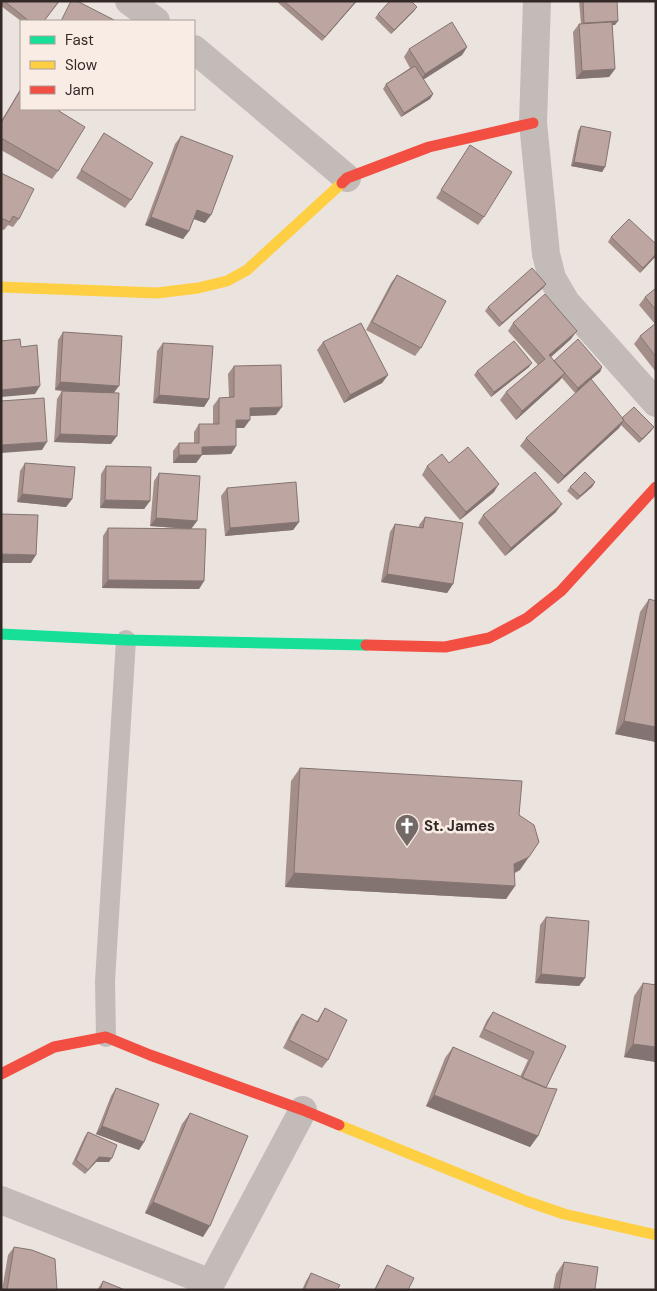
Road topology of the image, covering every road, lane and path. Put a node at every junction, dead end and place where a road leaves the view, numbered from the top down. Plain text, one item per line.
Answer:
1 (129, 1) edge
2 (537, 1) edge
3 (155, 20) edge
4 (195, 50) edge
5 (533, 123) junction
6 (347, 178) junction
7 (1, 287) edge
8 (656, 403) edge
9 (656, 487) edge
10 (1, 634) edge
11 (126, 640) junction
12 (106, 1037) junction
13 (1, 1074) edge
14 (303, 1110) junction
15 (1, 1200) edge
16 (656, 1235) edge
17 (211, 1287) edge

1 - 3 street
2 - 5 street
4 - 6 street
5 - 6 street
5 - 8 street
6 - 7 street
9 - 11 street
10 - 11 street
11 - 12 lane
12 - 13 street
12 - 14 street
14 - 16 street
14 - 17 street
15 - 17 street

